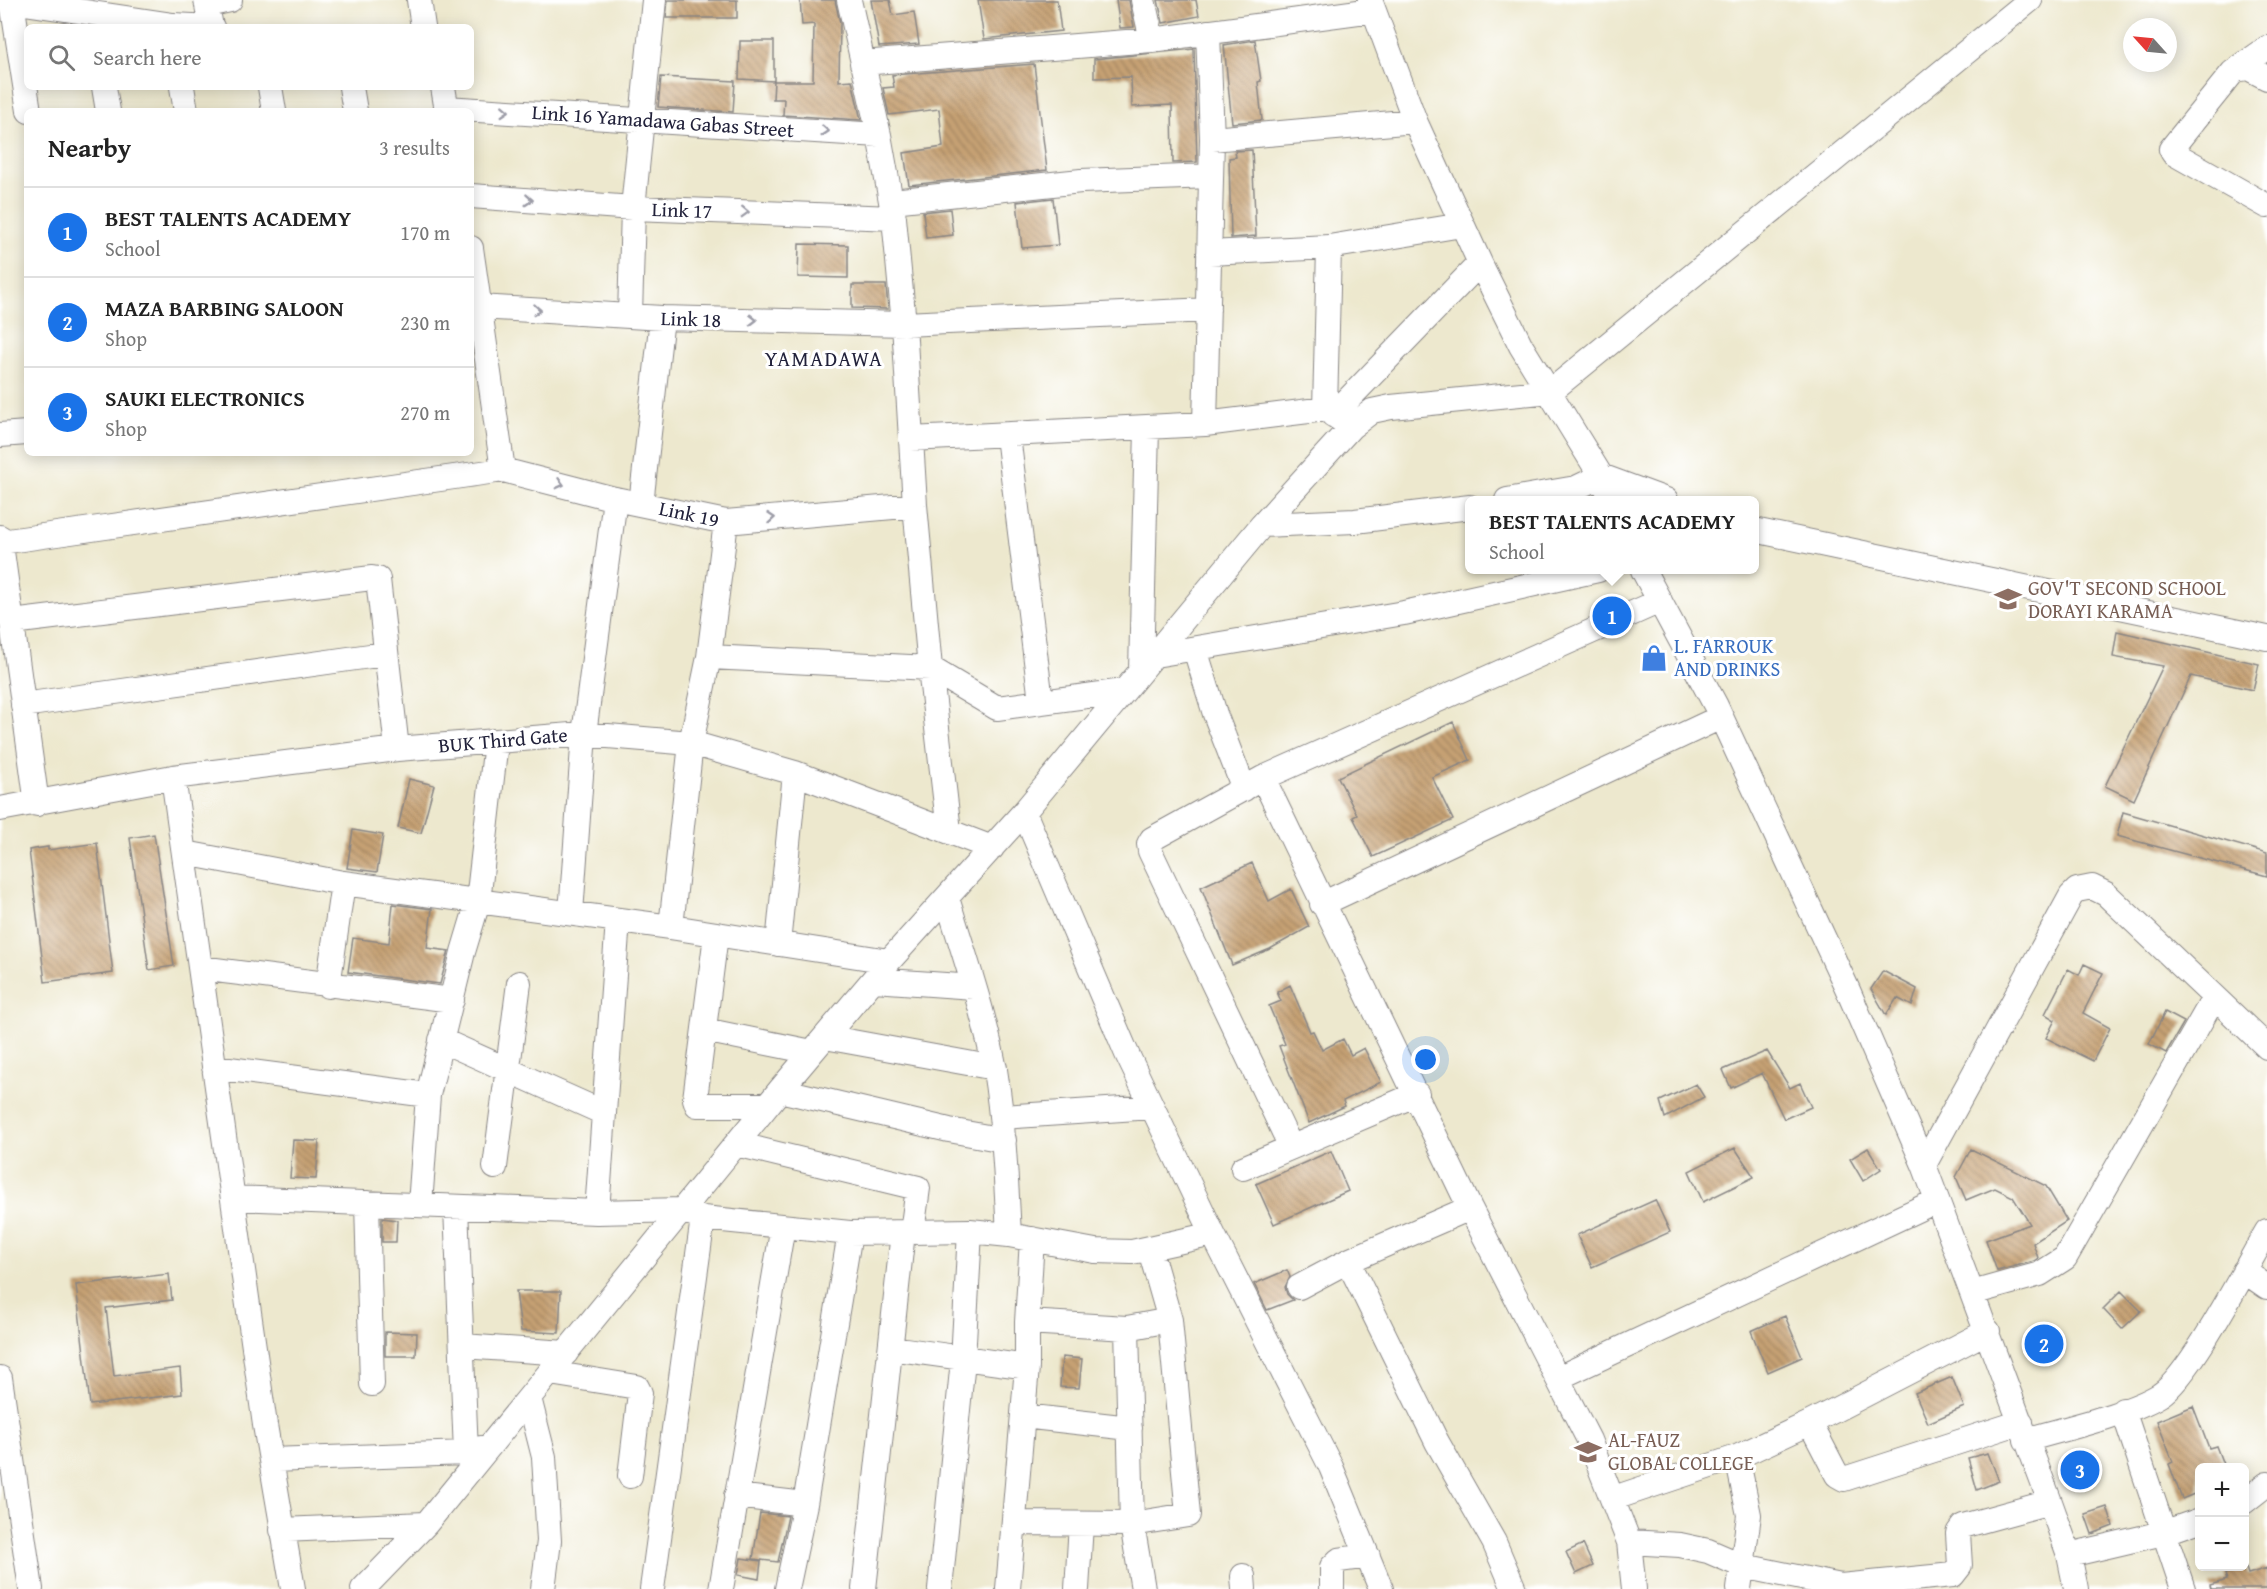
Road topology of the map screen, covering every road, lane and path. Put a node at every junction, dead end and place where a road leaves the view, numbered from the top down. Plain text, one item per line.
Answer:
1 (230, 0) edge
2 (419, 0) edge
3 (654, 0) edge
4 (849, 0) edge
5 (1143, 0) edge
6 (2030, 0) edge
7 (8, 1) edge
8 (1372, 5) edge
9 (209, 15) edge
10 (93, 19) edge
11 (150, 24) edge
12 (180, 24) edge
13 (423, 24) edge
14 (1208, 32) junction
15 (1152, 40) junction
16 (2267, 48) edge
17 (862, 63) junction
18 (2241, 69) junction
19 (2267, 78) edge
20 (24, 85) edge
21 (25, 90) edge
22 (104, 90) edge
23 (182, 90) edge
24 (270, 90) edge
25 (352, 90) edge
26 (445, 102) edge
27 (28, 108) edge
28 (108, 108) edge
29 (186, 108) edge
30 (274, 108) edge
31 (354, 108) edge
32 (643, 119) junction
33 (1415, 121) junction
34 (879, 135) junction
35 (1212, 140) junction
36 (1210, 176) junction
37 (474, 196) edge
38 (2267, 206) edge
39 (633, 208) junction
40 (893, 209) junction
41 (1462, 225) junction
42 (1329, 247) junction
43 (1209, 254) junction
44 (1480, 263) junction
45 (474, 271) edge
46 (479, 307) junction
47 (1208, 310) junction
48 (630, 316) junction
49 (662, 318) junction
50 (904, 324) junction
51 (480, 377) edge
52 (1551, 391) junction
53 (1336, 417) junction
54 (1205, 424) junction
55 (1147, 428) junction
56 (24, 433) edge
57 (0, 435) edge
58 (1008, 436) junction
59 (911, 439) junction
60 (503, 470) junction
61 (1601, 476) junction
62 (1534, 496) edge
63 (1610, 496) edge
64 (1653, 496) edge
65 (615, 499) junction
66 (641, 504) junction
67 (915, 505) junction
68 (1465, 508) edge
69 (726, 522) junction
70 (1262, 525) junction
71 (1759, 531) edge
72 (0, 540) edge
73 (1580, 574) edge
74 (1646, 574) edge
75 (1660, 601) junction
76 (12, 622) junction
77 (2267, 638) edge
78 (1195, 649) junction
79 (384, 654) junction
80 (709, 657) junction
81 (1148, 663) junction
82 (930, 668) junction
83 (1124, 692) junction
84 (1041, 701) junction
85 (23, 705) junction
86 (1721, 717) junction
87 (584, 734) junction
88 (496, 742) junction
89 (691, 743) junction
90 (397, 749) junction
91 (795, 773) junction
92 (173, 777) junction
93 (1253, 784) junction
94 (37, 804) junction
95 (0, 809) edge
96 (1024, 812) junction
97 (949, 831) junction
98 (992, 848) junction
99 (185, 853) junction
100 (343, 883) junction
101 (947, 898) junction
102 (478, 902) junction
103 (1322, 903) junction
104 (571, 913) junction
105 (618, 920) junction
106 (671, 927) junction
107 (716, 935) junction
108 (778, 944) junction
109 (200, 969) junction
110 (881, 970) junction
111 (519, 983) dead end
112 (328, 986) junction
113 (974, 987) junction
114 (2214, 998) junction
115 (452, 1000) junction
116 (704, 1030) junction
117 (441, 1040) junction
118 (819, 1044) junction
119 (2267, 1047) edge
120 (214, 1067) junction
121 (506, 1067) junction
122 (994, 1068) junction
123 (1417, 1094) junction
124 (428, 1095) junction
125 (774, 1098) junction
126 (1152, 1107) junction
127 (604, 1113) junction
128 (1002, 1117) junction
129 (1004, 1140) junction
130 (736, 1144) junction
131 (1291, 1147) junction
132 (1924, 1165) junction
133 (495, 1167) dead end
134 (1243, 1168) dead end
135 (233, 1197) junction
136 (1936, 1201) junction
137 (367, 1203) junction
138 (420, 1205) junction
139 (456, 1207) junction
140 (1470, 1208) junction
141 (597, 1212) junction
142 (693, 1214) junction
143 (783, 1226) junction
144 (2267, 1231) edge
145 (908, 1232) junction
146 (970, 1232) junction
147 (850, 1233) junction
148 (1213, 1234) junction
149 (1021, 1237) junction
150 (1150, 1250) junction
151 (1348, 1261) junction
152 (2244, 1271) junction
153 (1299, 1287) dead end
154 (2267, 1287) edge
155 (1972, 1293) junction
156 (1170, 1320) junction
157 (1027, 1322) junction
158 (1127, 1328) junction
159 (1988, 1331) junction
160 (462, 1346) junction
161 (891, 1348) junction
162 (566, 1353) junction
163 (963, 1360) junction
164 (1027, 1367) junction
165 (550, 1373) junction
166 (0, 1378) edge
167 (1558, 1378) junction
168 (372, 1384) dead end
169 (529, 1398) junction
170 (2122, 1410) junction
171 (1023, 1416) junction
172 (3, 1420) edge
173 (1810, 1423) junction
174 (1130, 1428) junction
175 (2024, 1431) junction
176 (490, 1445) junction
177 (466, 1453) junction
178 (1737, 1457) junction
179 (271, 1460) junction
180 (630, 1476) dead end
181 (2267, 1484) edge
182 (736, 1496) junction
183 (1614, 1498) junction
184 (2249, 1498) edge
185 (2050, 1502) junction
186 (805, 1504) junction
187 (2195, 1521) edge
188 (1014, 1523) junction
189 (426, 1524) junction
190 (1081, 1524) junction
191 (1132, 1524) junction
192 (282, 1530) junction
193 (2163, 1533) junction
194 (1629, 1542) junction
195 (1368, 1556) junction
196 (2069, 1556) junction
197 (1741, 1577) edge
198 (1841, 1588) edge
199 (31, 1589) edge
200 (293, 1589) edge
201 (363, 1589) edge
202 (543, 1589) edge
203 (652, 1589) edge
204 (721, 1589) edge
205 (787, 1589) edge
206 (864, 1589) edge
207 (940, 1589) edge
208 (1008, 1589) edge
209 (1077, 1589) edge
210 (1143, 1589) edge
211 (1332, 1589) edge
212 (1381, 1589) edge
213 (1514, 1589) edge
214 (1634, 1589) edge
215 (2076, 1589) edge
216 (2183, 1589) edge

1 - 9 street
2 - 13 street
3 - 32 street
4 - 17 street
5 - 15 street
6 - 52 street
7 - 10 street
7 - 20 street
8 - 14 street
8 - 33 street
9 - 12 street
10 - 11 street
14 - 15 street
14 - 35 street
15 - 17 street
16 - 18 street
17 - 34 street
18 - 19 street
18 - 38 street
21 - 27 street
22 - 28 street
23 - 29 street
24 - 30 street
25 - 31 street
26 -> 32 street, Link 16 Yamadawa Gabas Street
32 -> 34 street, Link 16 Yamadawa Gabas Street
32 - 39 street
33 - 35 street
33 - 41 street
34 - 40 street
35 - 36 street
36 - 40 street, Link 17
36 - 43 street
37 -> 39 street, Link 17
39 -> 40 street, Link 17
39 - 48 street
40 - 50 street
41 - 42 street
41 - 44 street
42 - 43 street
42 - 53 street
43 - 47 street
44 - 52 street
44 - 53 street
45 - 46 street
46 -> 48 street, Link 18
46 - 51 street
47 - 50 street, Link 18
47 - 54 street
48 - 49 street, Link 18
49 -> 50 street, Link 18
49 - 66 street
50 - 59 street
51 - 60 street
52 - 53 street
52 - 61 street
53 - 54 street
53 - 70 street
54 - 55 street
55 - 58 street
55 - 81 street
56 - 57 street
58 - 59 street
58 - 84 street
59 - 67 street
60 -> 65 street, Link 19
60 - 72 street
61 - 62 street
61 - 63 street
61 - 64 street
65 - 66 street, Link 19
65 - 87 street
66 - 69 street, Link 19
69 -> 67 street, Link 19
67 - 82 street
68 - 70 street
69 - 80 street
70 - 81 street
71 - 77 street
72 - 76 street
73 - 78 street
74 - 75 street
75 - 86 street
75 - 93 street
76 - 79 street
76 - 85 street
78 - 81 street
78 - 93 street
79 - 85 street
79 - 90 street
80 - 82 street
80 - 89 street
81 - 83 street
82 - 84 street
82 - 97 street
83 - 84 street
83 - 96 street
85 - 94 street
86 - 103 street
86 - 132 street
87 - 88 street, BUK Third Gate
87 - 89 street, BUK Third Gate
87 - 104 street
88 - 90 street, BUK Third Gate
88 - 102 street
89 - 91 street, BUK Third Gate
89 - 106 street
90 - 92 street, BUK Third Gate
91 - 97 street, BUK Third Gate
91 - 108 street
92 - 94 street, BUK Third Gate
92 - 99 street
93 - 103 street
93 - 131 street
94 - 95 street, BUK Third Gate
96 - 98 street
96 - 126 street
97 - 98 street, BUK Third Gate
98 - 101 street
99 - 100 street
99 - 109 street
100 - 102 street
100 - 112 street
101 - 110 street
101 - 113 street
102 - 104 street
102 - 115 street
103 - 123 street
104 - 105 street
105 - 106 street
105 - 127 street
106 - 107 street
107 - 108 street
107 - 116 street
108 - 110 street
109 - 112 street
109 - 120 street
110 - 113 street
110 - 118 street
111 - 121 street
112 - 115 street
113 - 122 street
114 - 119 street
114 - 132 street
114 - 155 street
115 - 117 street
116 - 118 street
116 - 125 street
117 - 121 street
117 - 124 street
118 - 122 street
118 - 125 street
120 - 124 street
120 - 135 street
121 - 127 street
121 - 133 street
122 - 128 street
123 - 131 street
123 - 140 street
124 - 138 street
125 - 129 street
125 - 130 street
126 - 128 street
126 - 148 street
127 - 141 street
128 - 129 street
129 - 149 street
130 - 142 street
130 - 145 street
131 - 134 street
132 - 136 street
135 - 137 street
135 - 179 street
136 - 155 street
136 - 167 street
137 - 138 street
137 - 168 street
138 - 139 street
139 - 141 street
139 - 160 street
140 - 151 street
140 - 167 street
141 - 142 street
142 - 143 street
142 - 162 street
142 - 203 street
143 - 147 street
143 - 182 street
144 - 152 street
145 - 146 street
145 - 147 street
145 - 161 street
146 - 149 street
146 - 163 street
147 - 186 street
148 - 150 street
148 - 195 street
149 - 150 street
149 - 157 street
150 - 156 street
151 - 153 street
151 - 213 street
152 - 154 street
152 - 170 street
155 - 159 street
156 - 158 street
156 - 191 street
157 - 158 street
157 - 164 street
158 - 174 street
159 - 173 street
159 - 175 street
160 - 162 street
160 - 177 street
161 - 163 street
161 - 206 street
162 - 165 street
163 - 164 street
163 - 207 street
164 - 171 street
165 - 169 street
165 - 180 street
166 - 172 street
167 - 183 street
169 - 176 street
169 - 202 street
170 - 175 street
170 - 193 street
171 - 174 street
171 - 188 street
172 - 199 street
173 - 175 street
173 - 178 street
174 - 191 street
175 - 185 street
176 - 177 street
176 - 189 street
177 - 179 street
178 - 183 street
178 - 197 street
179 - 192 street
181 - 184 street
182 - 186 street
182 - 204 street
183 - 194 street
185 - 196 street
185 - 198 street
186 - 205 street
187 - 193 street
188 - 190 street
188 - 208 street
189 - 192 street
189 - 201 street
190 - 191 street
190 - 209 street
191 - 210 street
192 - 200 street
193 - 196 street
193 - 216 street
194 - 197 street
194 - 214 street
195 - 211 street
195 - 212 street
196 - 215 street
197 - 198 street

